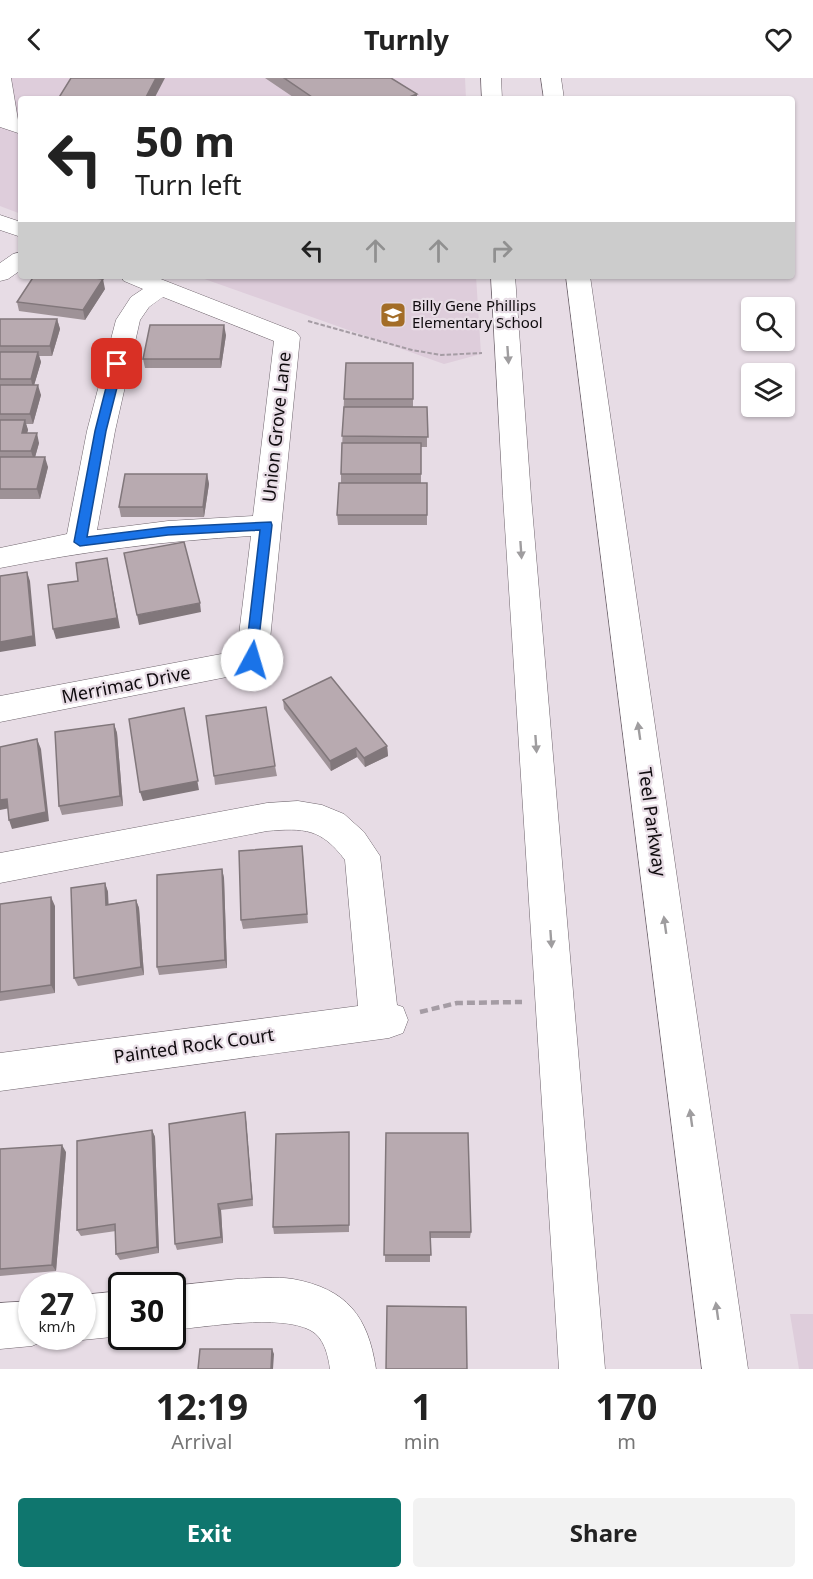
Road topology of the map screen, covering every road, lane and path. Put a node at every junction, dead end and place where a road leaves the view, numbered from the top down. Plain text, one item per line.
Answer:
1 (1, 78) edge
2 (491, 78) edge
3 (551, 78) edge
4 (492, 96) edge
5 (554, 96) edge
6 (18, 127) edge
7 (0, 222) edge
8 (18, 229) edge
9 (18, 261) edge
10 (0, 274) edge
11 (139, 279) edge
12 (503, 279) edge
13 (578, 279) edge
14 (160, 288) junction
15 (296, 328) junction
16 (483, 353) dead end
17 (266, 525) junction
18 (80, 542) junction
19 (0, 558) edge
20 (252, 660) joint
21 (0, 709) edge
22 (0, 868) edge
23 (523, 1002) dead end
24 (384, 1021) junction
25 (0, 1072) edge
26 (186, 1306) edge
27 (18, 1324) edge
28 (0, 1326) edge
29 (353, 1369) edge
30 (582, 1369) edge
31 (725, 1369) edge

1 - 6 main road
2 - 4 main road
3 - 5 main road
7 - 8 main road
9 - 10 main road
11 - 14 main road
12 -> 30 main road
31 -> 13 main road, Teel Parkway
14 - 15 main road
14 - 18 main road
15 - 16 path
15 - 17 main road, Union Grove Lane
17 - 18 main road
17 - 20 main road, Union Grove Lane
18 - 19 main road
20 - 21 main road, Merrimac Drive
22 - 24 main road
23 - 24 path
24 - 25 main road, Painted Rock Court
26 - 29 main road
27 - 28 main road

